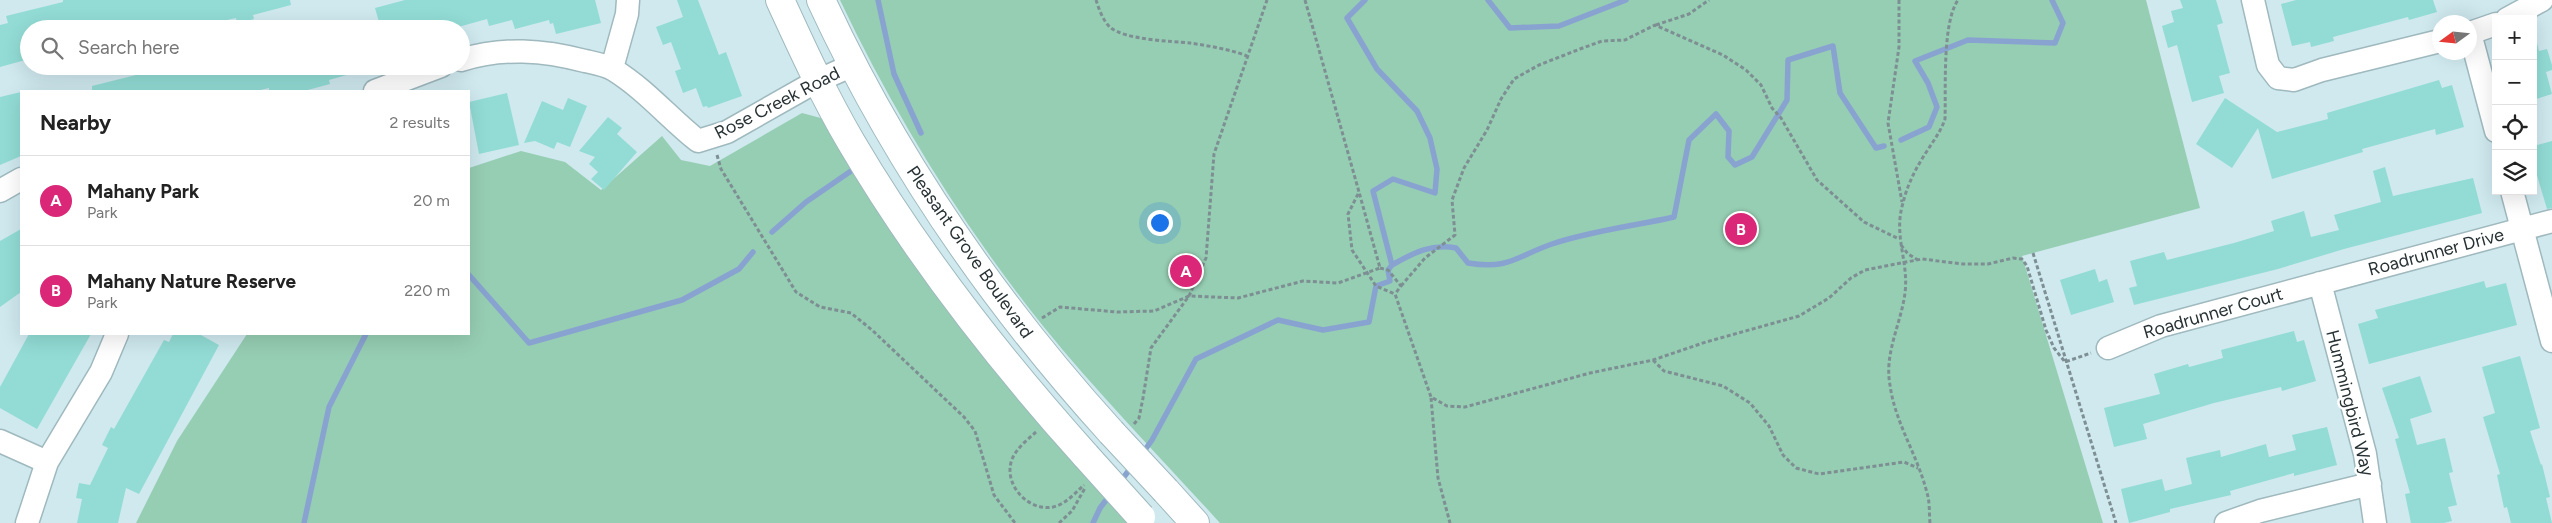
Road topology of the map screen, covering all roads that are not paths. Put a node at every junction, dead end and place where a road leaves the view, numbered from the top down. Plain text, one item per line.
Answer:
1 (628, 0) edge
2 (780, 0) edge
3 (821, 0) edge
4 (2253, 0) edge
5 (2542, 0) edge
6 (2514, 15) edge
7 (2492, 25) edge
8 (2477, 31) edge
9 (2432, 43) edge
10 (470, 57) edge
11 (2477, 59) edge
12 (853, 65) junction
13 (612, 68) junction
14 (417, 75) edge
15 (817, 80) junction
16 (378, 90) edge
17 (2492, 116) edge
18 (20, 181) edge
19 (0, 191) edge
20 (2513, 195) edge
21 (2552, 221) edge
22 (2522, 229) junction
23 (2320, 283) junction
24 (117, 335) edge
25 (2552, 341) edge
26 (2108, 348) road end
27 (0, 441) edge
28 (48, 462) junction
29 (2370, 484) junction
30 (1144, 520) edge
31 (26, 523) edge
32 (1195, 523) edge
33 (2226, 523) edge
34 (2375, 523) edge

1 - 13 street
2 - 15 main road, Pleasant Grove Boulevard
3 - 12 main road, Pleasant Grove Boulevard
4 - 9 street
5 - 6 street
7 - 8 street
10 - 13 street, Rose Creek Road
11 - 17 street
12 - 15 street, Rose Creek Road
12 - 32 main road, Pleasant Grove Boulevard, bridge
13 - 15 street, Rose Creek Road
14 - 16 street
15 - 30 main road, Pleasant Grove Boulevard, bridge
18 - 19 street
20 - 22 street
21 - 22 street, Roadrunner Drive
22 - 23 street, Roadrunner Drive
22 - 25 street
23 - 26 street, Roadrunner Court
23 - 29 street, Hummingbird Way
24 - 28 street
27 - 28 street
28 - 31 street
29 - 33 street
29 - 34 street, Hummingbird Way

